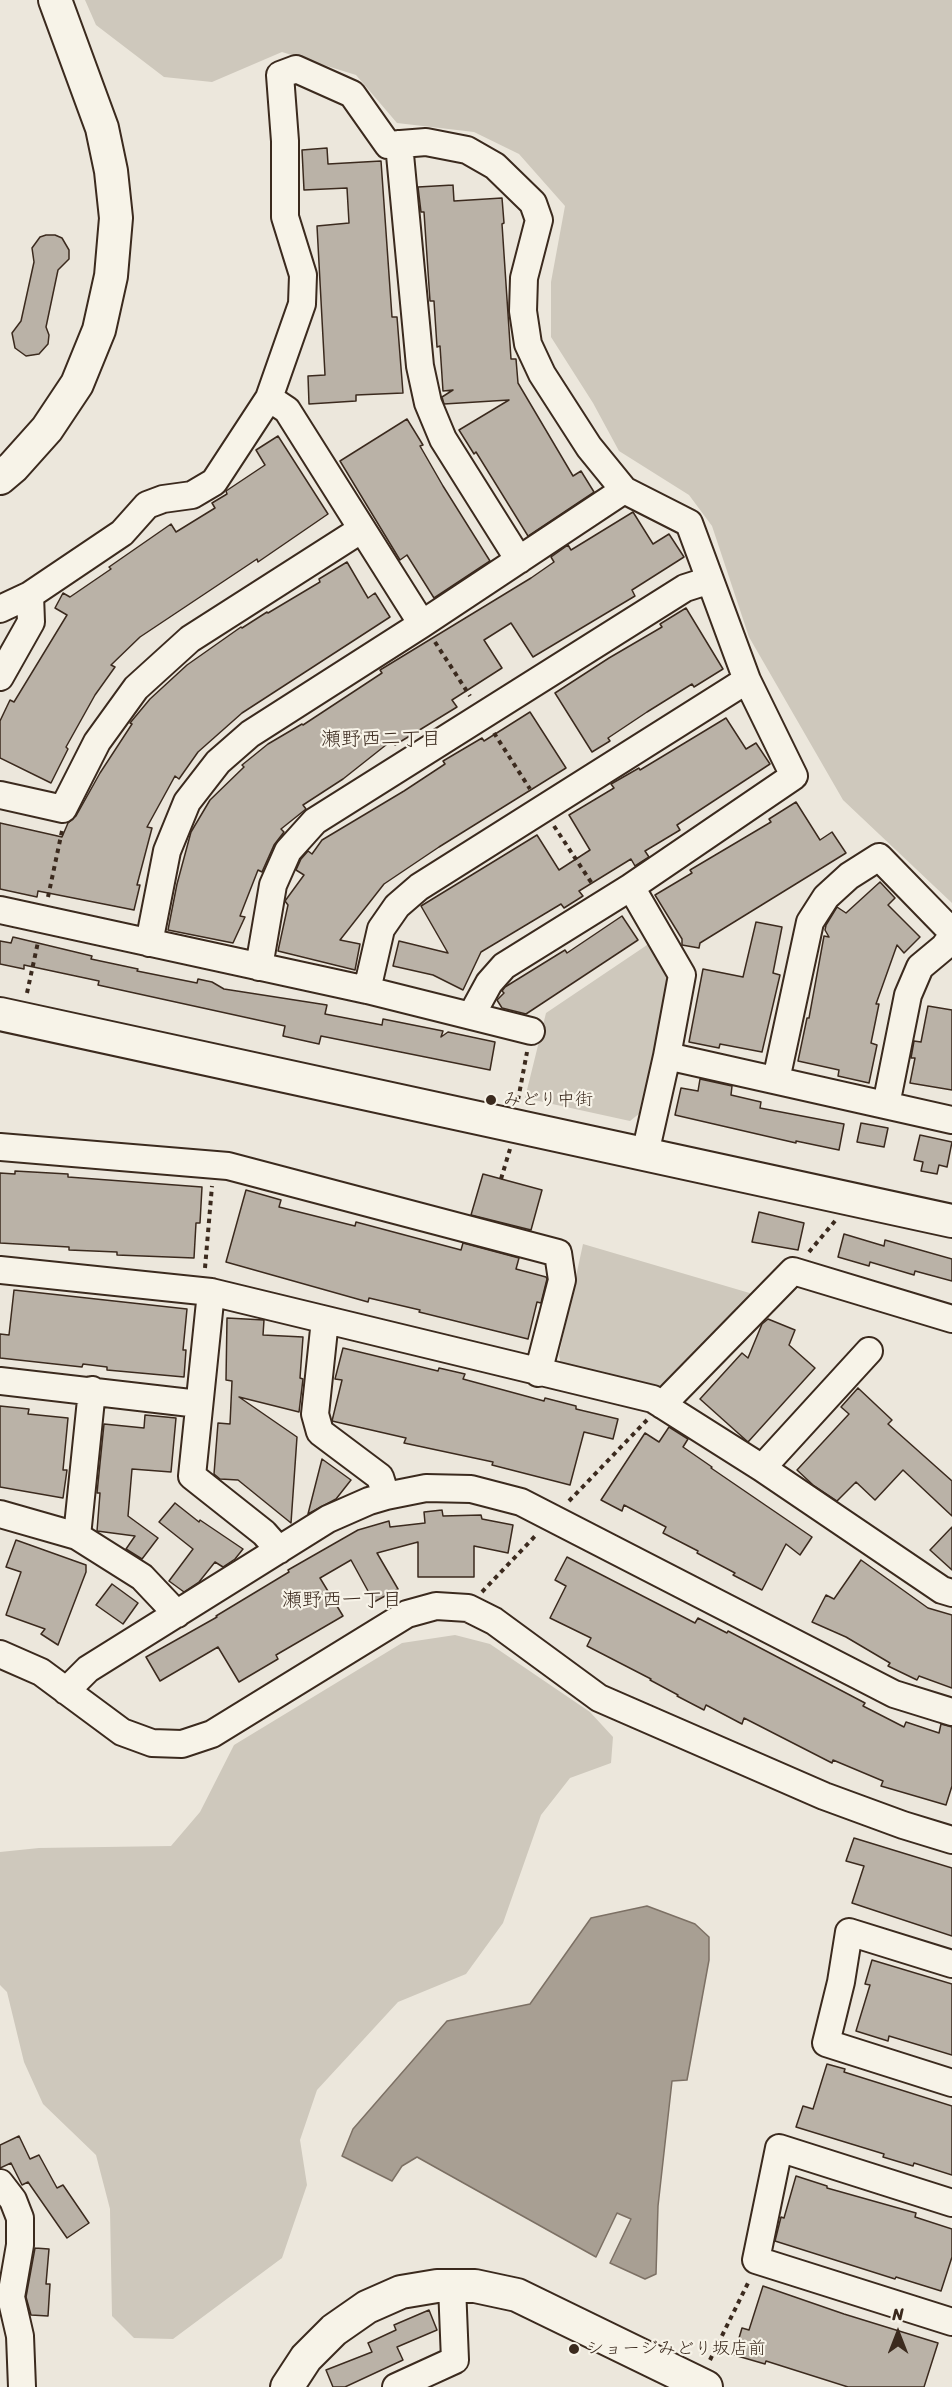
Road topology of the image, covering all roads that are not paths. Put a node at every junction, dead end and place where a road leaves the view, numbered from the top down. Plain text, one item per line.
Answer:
1 (55, 0) edge
2 (399, 144) junction
3 (269, 398) junction
4 (0, 478) edge
5 (624, 490) junction
6 (362, 529) junction
7 (519, 560) junction
8 (710, 580) junction
9 (30, 596) junction
10 (0, 609) edge
11 (422, 624) junction
12 (0, 677) edge
13 (747, 680) junction
14 (0, 795) edge
15 (630, 886) junction
16 (0, 910) edge
17 (952, 934) edge
18 (149, 943) junction
19 (259, 967) junction
20 (368, 990) junction
21 (0, 1014) edge
22 (471, 1016) junction
23 (531, 1031) road end
24 (667, 1056) junction
25 (776, 1080) junction
26 (886, 1105) junction
27 (952, 1120) edge
28 (0, 1148) edge
29 (645, 1154) junction
30 (952, 1221) edge
31 (0, 1269) edge
32 (207, 1292) junction
33 (952, 1319) edge
34 (325, 1320) junction
35 (869, 1351) dead end
36 (538, 1373) junction
37 (0, 1381) edge
38 (92, 1390) junction
39 (200, 1404) junction
40 (662, 1405) junction
41 (762, 1468) junction
42 (386, 1496) junction
43 (0, 1514) edge
44 (77, 1536) junction
45 (279, 1550) junction
46 (952, 1593) edge
47 (177, 1614) junction
48 (0, 1654) edge
49 (66, 1691) junction
50 (952, 1712) edge
51 (952, 1840) edge
52 (952, 1964) edge
53 (952, 2082) edge
54 (0, 2183) edge
55 (952, 2203) edge
56 (452, 2286) junction
57 (952, 2322) edge
58 (707, 2376) edge
59 (404, 2385) edge
60 (22, 2387) edge
61 (287, 2387) edge

1 - 4 street
2 - 3 street
2 - 5 street
2 - 7 street
3 - 6 street
3 - 9 street
5 - 7 street
5 - 8 street
6 - 11 street
6 - 14 street
7 - 11 street
8 - 13 street
8 - 19 street
9 - 10 street
9 - 12 street
11 - 18 street
13 - 15 street
13 - 20 street
15 - 22 street
15 - 24 street
16 - 18 street
17 - 25 street
17 - 26 street
18 - 19 street
19 - 20 street
20 - 22 street
21 - 29 street
22 - 23 street
24 - 25 street
24 - 29 street
25 - 26 street
26 - 27 street
28 - 36 street
29 - 30 street
31 - 32 street
32 - 34 street
32 - 39 street
33 - 40 street
34 - 36 street
34 - 42 street
35 - 41 street
36 - 40 street
37 - 38 street
38 - 39 street
38 - 44 street
39 - 45 street
40 - 41 street
41 - 46 street
42 - 45 street
42 - 50 street
43 - 44 street
44 - 47 street
45 - 47 street
47 - 49 street
48 - 49 street
49 - 51 street
52 - 53 street
54 - 60 street
55 - 57 street
56 - 58 street
56 - 59 street
56 - 61 street

